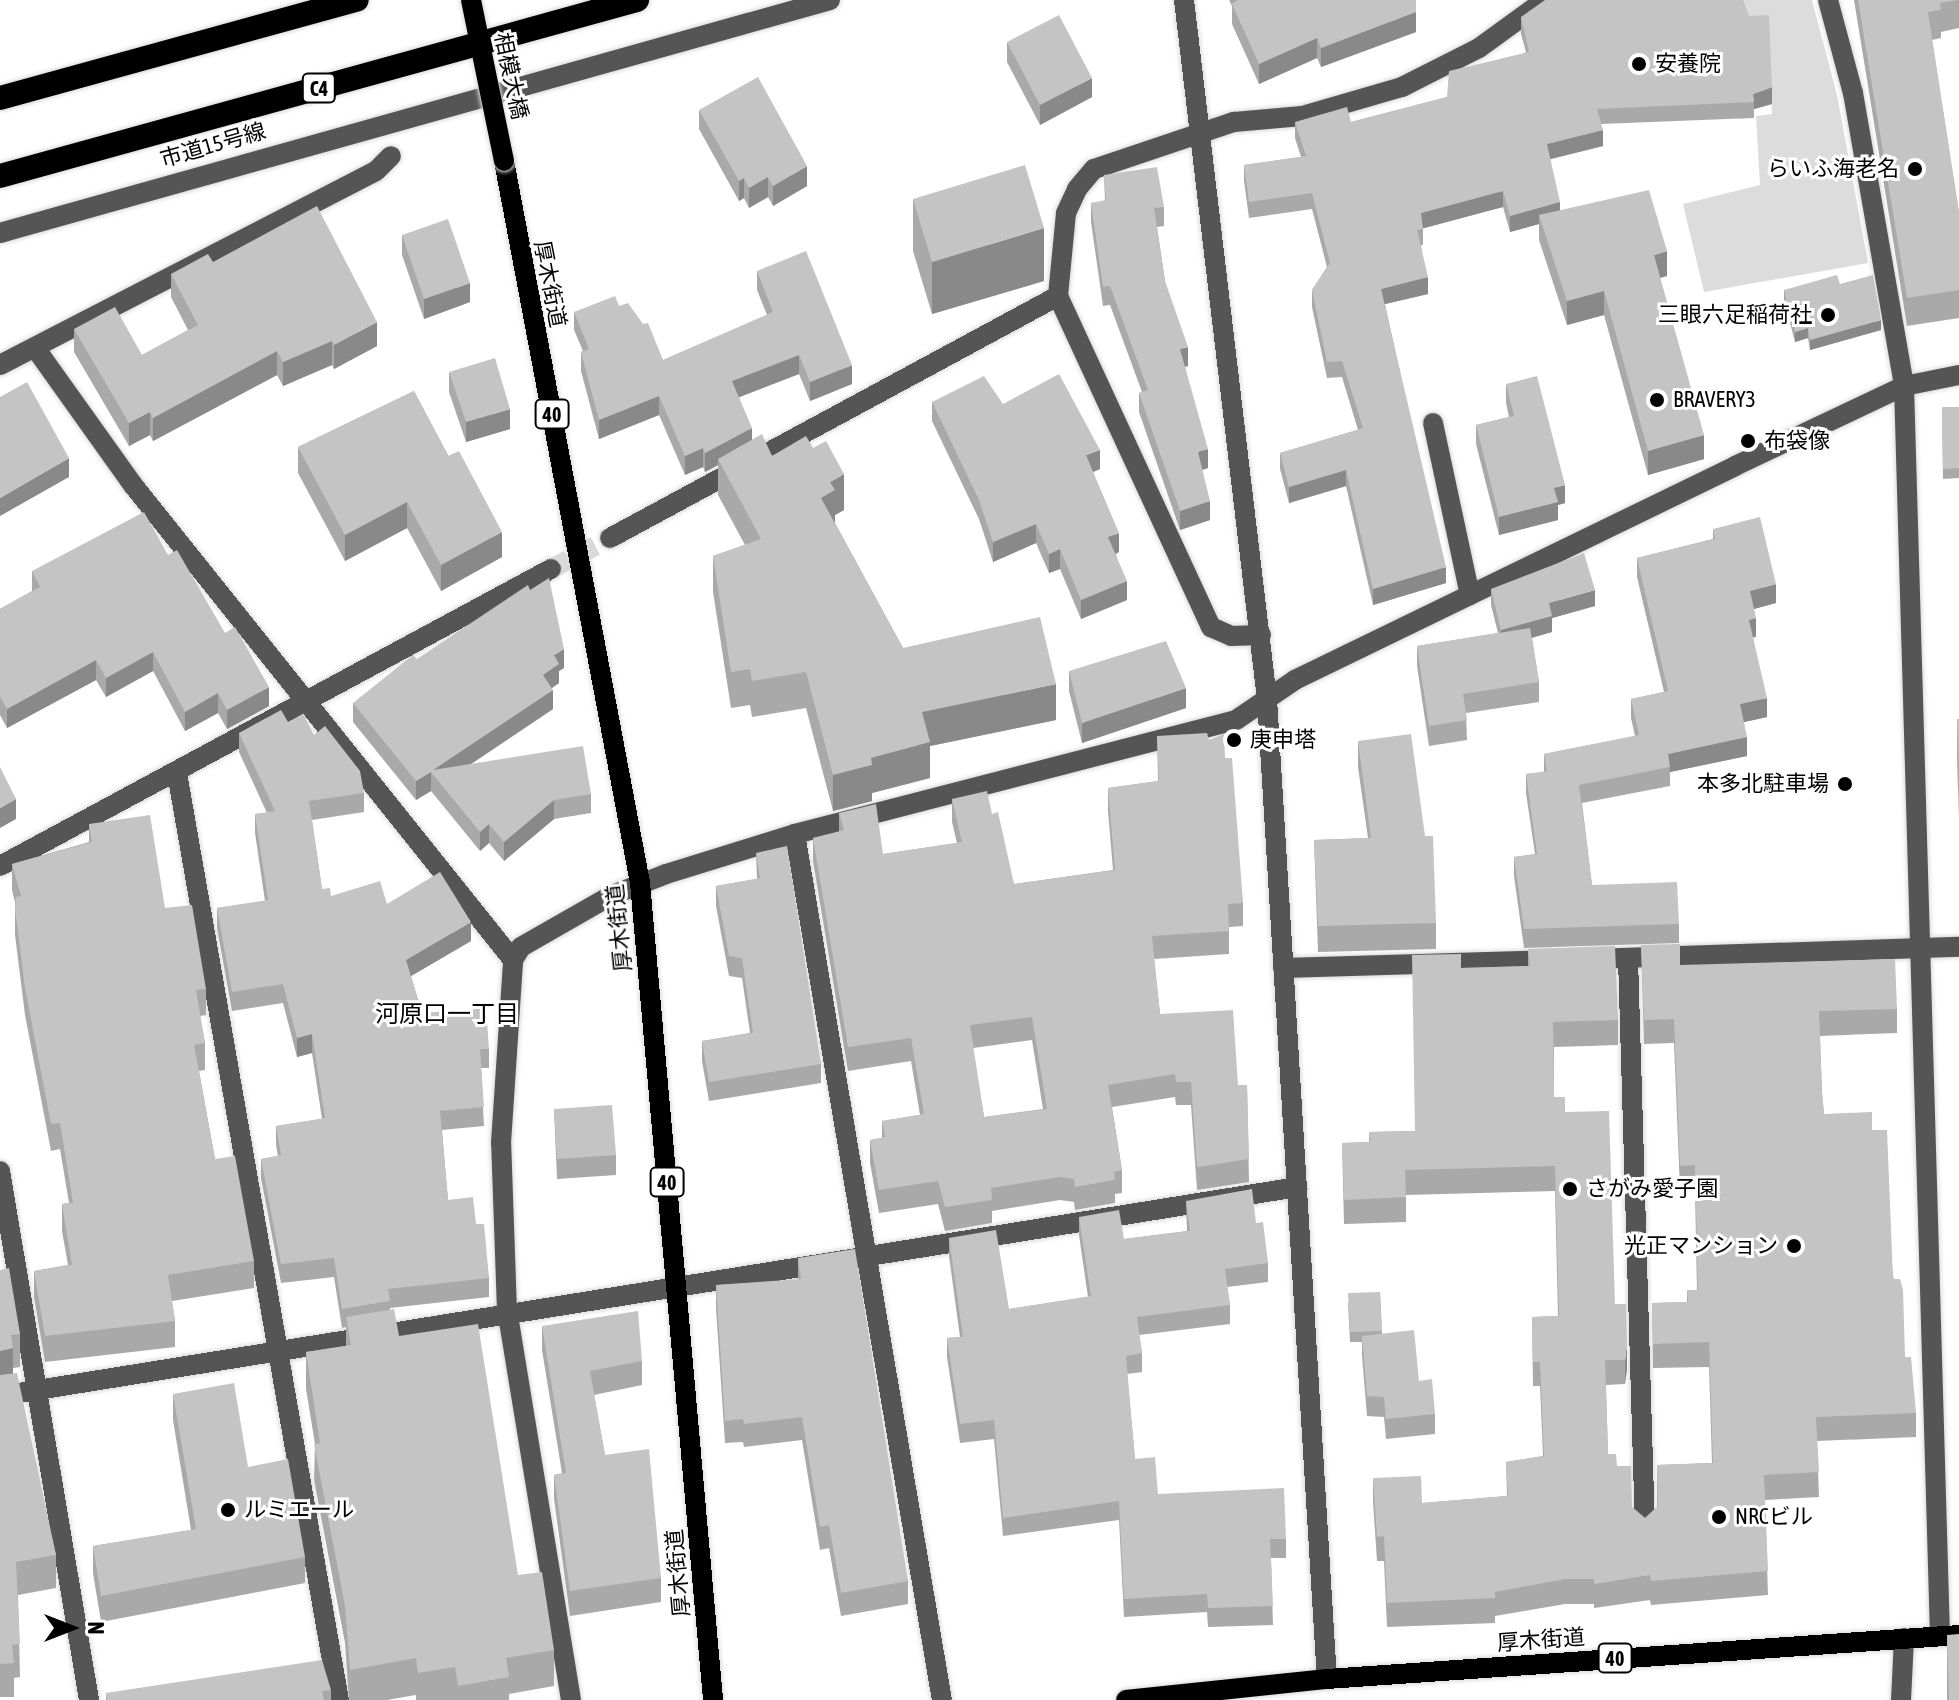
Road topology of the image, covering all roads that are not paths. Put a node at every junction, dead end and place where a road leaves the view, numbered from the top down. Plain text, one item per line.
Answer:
1 (357, 0) edge
2 (471, 0) edge
3 (637, 0) edge
4 (830, 0) edge
5 (1184, 0) edge
6 (1545, 0) edge
7 (1828, 0) edge
8 (0, 98) edge
9 (1201, 133) junction
10 (391, 156) dead end
11 (504, 161) joint
12 (0, 176) edge
13 (0, 233) edge
14 (1058, 296) junction
15 (36, 349) junction
16 (0, 365) edge
17 (1959, 375) edge
18 (1904, 386) junction
19 (1433, 423) dead end
20 (610, 538) tunnel mouth
21 (551, 569) tunnel mouth
22 (1470, 595) junction
23 (1261, 635) junction
24 (1267, 699) junction
25 (307, 700) junction
26 (177, 773) junction
27 (795, 834) junction
28 (0, 866) edge
29 (640, 883) junction
30 (1959, 947) edge
31 (1921, 948) junction
32 (1628, 958) junction
33 (513, 960) junction
34 (1283, 968) junction
35 (0, 1171) edge
36 (1297, 1187) junction
37 (866, 1256) junction
38 (676, 1285) junction
39 (507, 1311) junction
40 (276, 1350) junction
41 (36, 1390) junction
42 (0, 1396) edge
43 (1645, 1530) edge
44 (1949, 1635) edge
45 (1904, 1638) junction
46 (1327, 1679) junction
47 (89, 1700) edge
48 (339, 1700) edge
49 (571, 1700) edge
50 (713, 1700) edge
51 (942, 1700) edge
52 (1126, 1700) edge
53 (1901, 1700) edge

1 - 8 highway
2 - 11 main road, 相模大橋 / 40, bridge
3 - 12 highway, C4, bridge
4 - 13 street, 市道15号線
5 - 9 street
6 - 9 street
7 - 18 street
9 - 14 street
9 - 23 street
10 - 15 street
11 - 29 main road, 厚木街道 / 40
14 - 20 street
14 - 23 street
15 - 16 street
15 - 25 street
17 - 18 street
18 - 22 street
18 - 31 street
19 - 22 street
21 - 25 street
22 - 24 street
23 - 24 street
24 - 27 street
24 - 34 street
25 - 26 street
25 - 33 street
26 - 28 street
26 - 40 street
27 - 29 street
27 - 37 street
29 - 33 street
29 - 38 main road, 厚木街道 / 40
30 - 31 street
31 - 32 street
31 - 44 street
32 - 34 street
32 - 43 street
33 - 39 street
34 - 36 street
35 - 41 street
36 - 37 street
36 - 46 street
37 - 38 street
37 - 51 street
38 - 39 street
38 - 50 main road, 厚木街道 / 40
39 - 40 street
39 - 49 street
40 - 41 street
40 - 48 street
41 - 42 street
41 - 47 street
44 - 45 main road, 厚木街道 / 40
45 - 46 main road, 厚木街道 / 40
45 - 53 street
46 - 52 main road, 厚木街道 / 40

